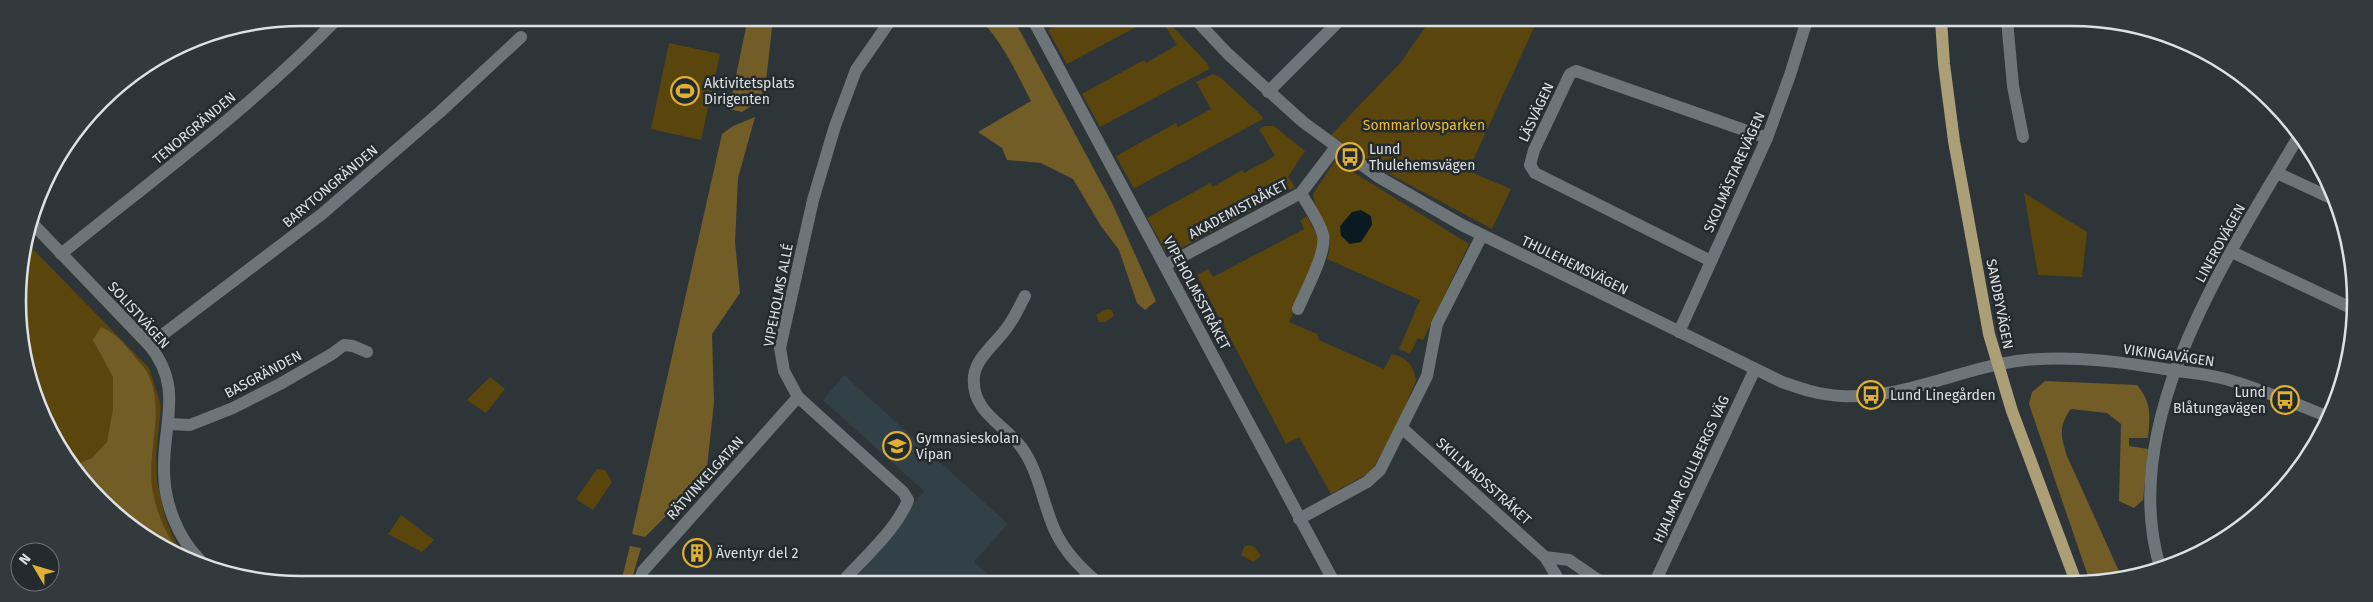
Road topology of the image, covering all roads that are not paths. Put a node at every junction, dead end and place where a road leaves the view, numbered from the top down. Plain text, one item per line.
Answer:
1 (330, 26) edge
2 (886, 26) edge
3 (1036, 26) edge
4 (1202, 26) edge
5 (1334, 26) edge
6 (1805, 26) edge
7 (1941, 26) edge
8 (2007, 26) edge
9 (521, 38) dead end
10 (1268, 92) junction
11 (2024, 137) dead end
12 (1767, 138) junction
13 (2295, 142) edge
14 (1336, 147) junction
15 (2277, 173) junction
16 (1302, 193) junction
17 (2326, 196) edge
18 (37, 228) edge
19 (1482, 235) junction
20 (2232, 252) junction
21 (62, 254) junction
22 (1711, 261) junction
23 (1166, 265) junction
24 (1025, 296) dead end
25 (2347, 306) edge
26 (1298, 309) dead end
27 (1679, 332) junction
28 (149, 345) junction
29 (367, 352) dead end
30 (1997, 363) junction
31 (1755, 369) junction
32 (2176, 370) junction
33 (798, 397) junction
34 (2322, 414) edge
35 (169, 424) junction
36 (1402, 428) junction
37 (1299, 519) junction
38 (196, 555) edge
39 (1545, 557) junction
40 (2159, 561) edge
41 (641, 576) edge
42 (847, 576) edge
43 (1090, 576) edge
44 (1331, 576) edge
45 (1556, 576) edge
46 (1592, 576) edge
47 (1658, 576) edge
48 (2074, 576) edge

1 - 21 street, TENORGRÄNDEN
2 - 33 street, VIPEHOLMS ALLÉ
3 - 23 street, VIPEHOLMSSTRÅKET
4 - 10 street, THULEHEMSVÄGEN
5 - 10 street
6 - 12 street, SKOLMÄSTAREVÄGEN
7 - 30 main road, SANDBYVÄGEN
8 - 11 street
9 - 28 street, BARYTONGRÄNDEN
10 - 14 street, THULEHEMSVÄGEN
12 - 22 street, SKOLMÄSTAREVÄGEN
12 - 22 street, LÄSVÄGEN
13 - 15 street, LINEROVÄGEN
14 - 16 street, AKADEMISTRÅKET
14 - 19 street, THULEHEMSVÄGEN
15 - 17 street
15 - 20 street, LINEROVÄGEN
16 - 23 street, AKADEMISTRÅKET
16 - 26 street
18 - 21 street, SOLISTVÄGEN
19 - 27 street, THULEHEMSVÄGEN
19 - 36 street
20 - 25 street
20 - 32 street, LINEROVÄGEN
21 - 28 street, SOLISTVÄGEN
22 - 27 street, SKOLMÄSTAREVÄGEN
23 - 37 street, VIPEHOLMSSTRÅKET
24 - 43 street
27 - 31 street, THULEHEMSVÄGEN
28 - 35 street, SOLISTVÄGEN
29 - 35 street, BASGRÄNDEN
30 - 31 street, THULEHEMSVÄGEN
30 - 32 street, VIKINGAVÄGEN
30 - 48 main road, SANDBYVÄGEN
31 - 47 street, HJALMAR GULLBERGS VÄG
32 - 34 street, VIKINGAVÄGEN
32 - 40 street, LINEROVÄGEN
33 - 41 street, RÄTVINKELGATAN
33 - 42 street, VIPEHOLMS ALLÉ
35 - 38 street, SOLISTVÄGEN
36 - 37 street
36 - 39 street, SKILLNADSSTRÅKET
37 - 44 street, VIPEHOLMSSTRÅKET
39 - 45 street, SKILLNADSSTRÅKET
39 - 46 street

